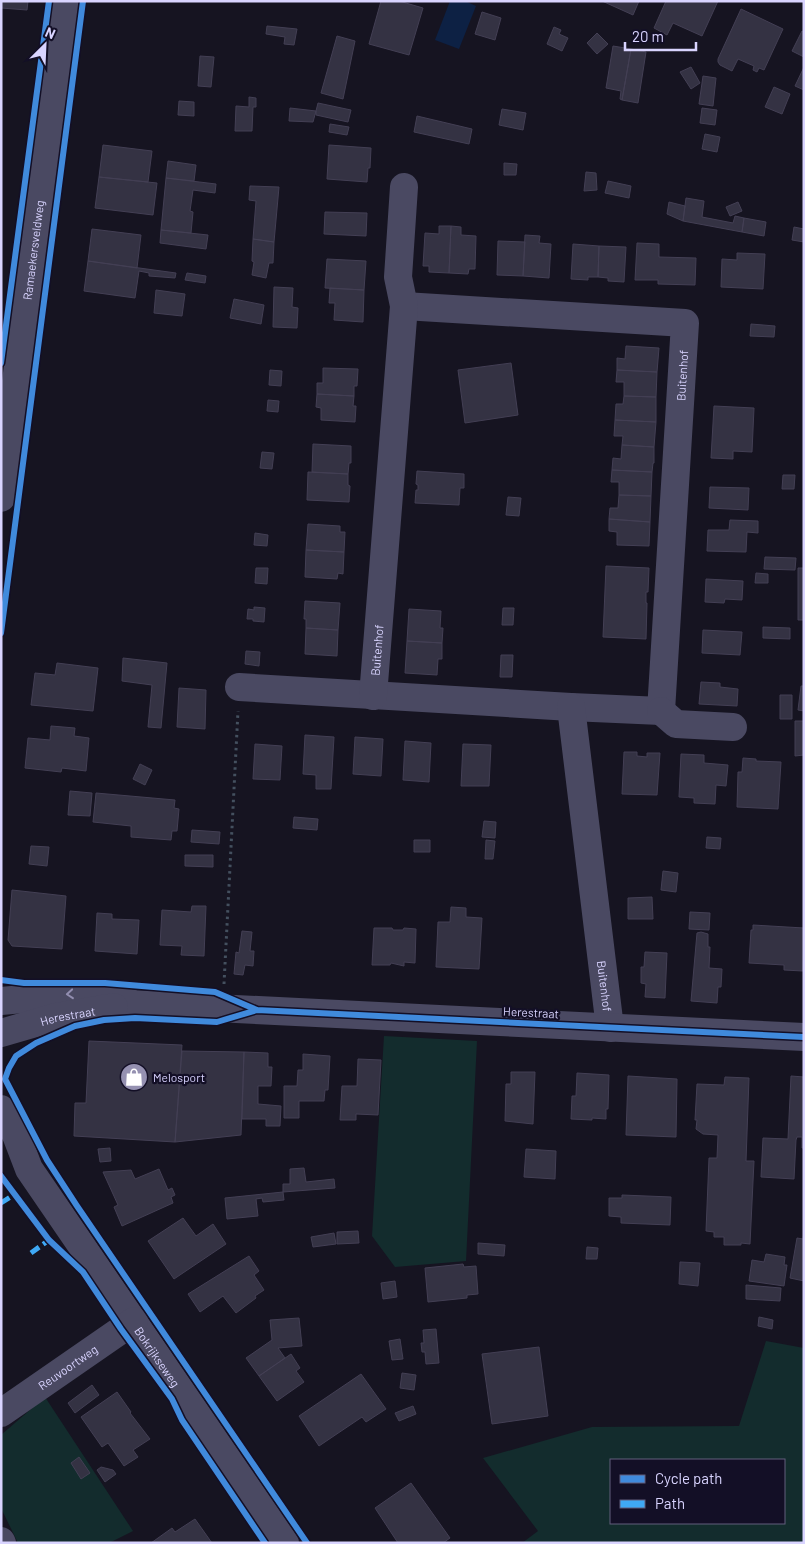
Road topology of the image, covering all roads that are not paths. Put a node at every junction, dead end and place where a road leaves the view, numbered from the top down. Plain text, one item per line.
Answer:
1 (65, 1) edge
2 (404, 187) dead end
3 (404, 306) junction
4 (1, 498) edge
5 (239, 688) road end
6 (374, 696) junction
7 (571, 707) junction
8 (661, 711) junction
9 (733, 727) dead end
10 (1, 1001) edge
11 (135, 1004) junction
12 (610, 1028) junction
13 (1, 1033) edge
14 (804, 1036) edge
15 (1, 1110) edge
16 (1, 1146) edge
17 (29, 1170) junction
18 (134, 1321) junction
19 (1, 1413) edge
20 (285, 1543) edge

1 - 4 street, Ramaekersveldweg
2 - 3 street, Buitenhof
3 - 6 street, Buitenhof
3 - 8 street, Buitenhof
5 - 6 street
6 - 7 street
7 - 8 street
7 - 12 street, Buitenhof
8 - 9 street
11 -> 10 street, Herestraat
11 - 12 street, Herestraat
11 - 13 street, Herestraat
12 - 14 street, Herestraat
15 - 17 street, Bokrijkseweg
16 - 17 street, Bokrijkseweg
17 - 18 street, Bokrijkseweg
18 - 19 street, Reuvoortweg
18 - 20 street, Bokrijkseweg

